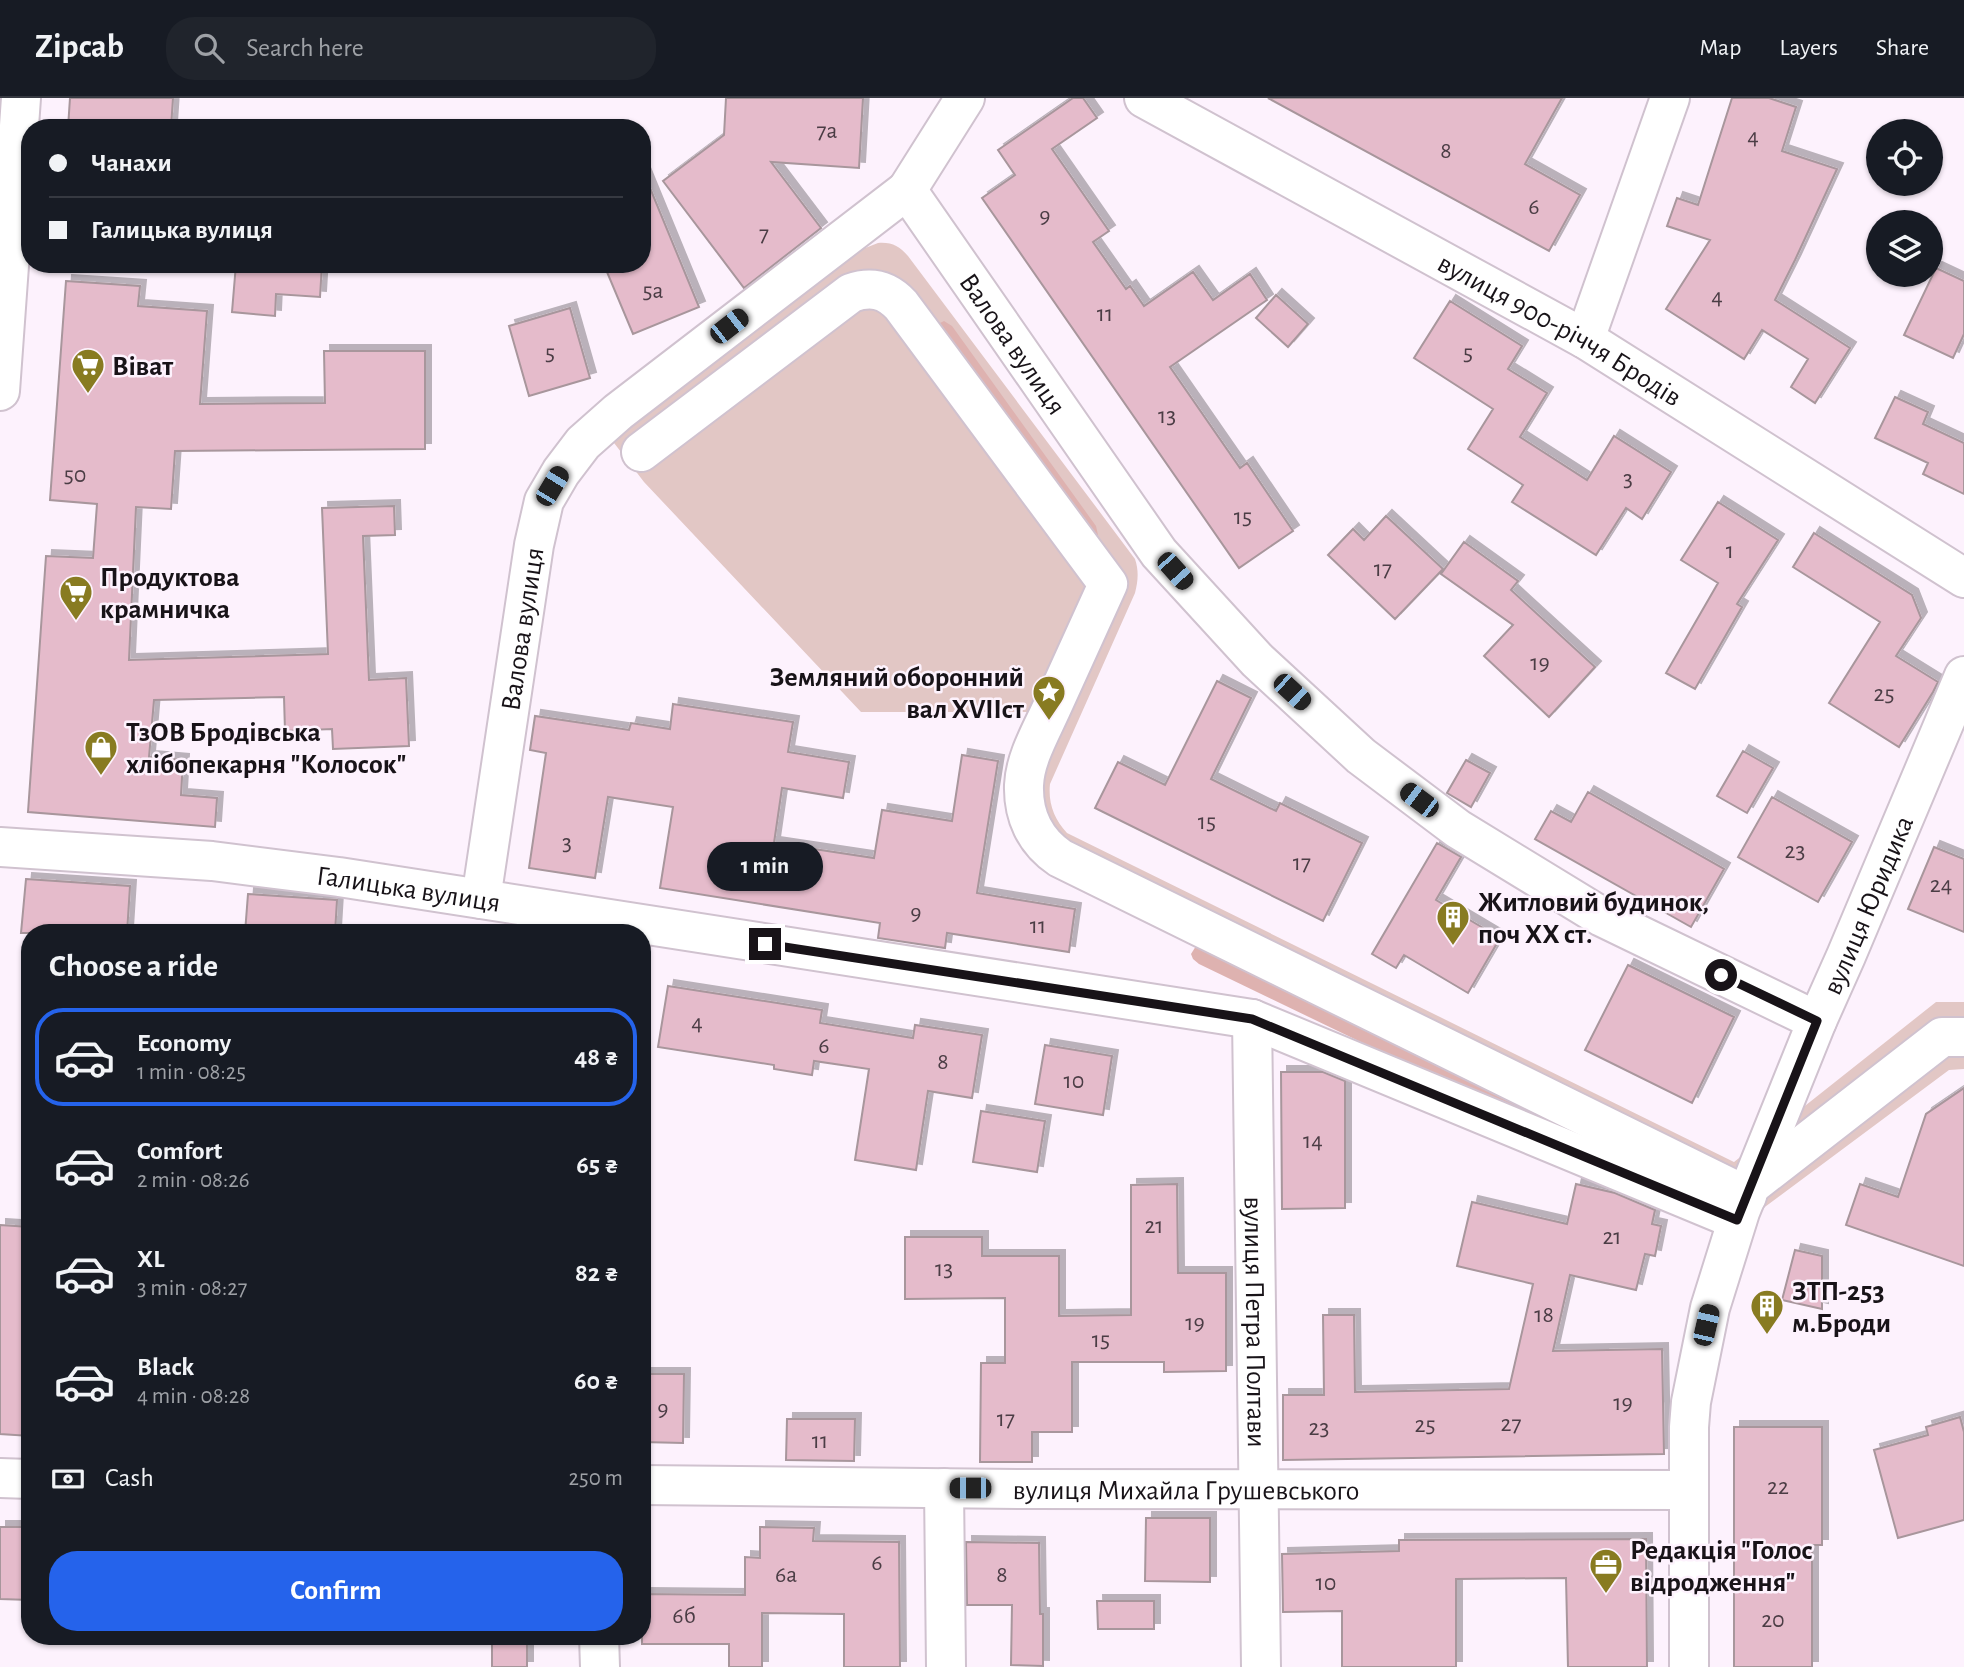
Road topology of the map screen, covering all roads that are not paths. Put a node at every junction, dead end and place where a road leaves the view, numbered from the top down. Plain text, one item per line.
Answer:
1 (21, 98) edge
2 (965, 98) edge
3 (1144, 98) edge
4 (1670, 98) edge
5 (907, 190) junction
6 (1586, 339) junction
7 (0, 391) edge
8 (640, 452) dead end
9 (1964, 578) edge
10 (1964, 676) edge
11 (0, 846) edge
12 (481, 899) junction
13 (642, 924) edge
14 (651, 925) edge
15 (1252, 1019) junction
16 (1817, 1021) junction
17 (1964, 1037) edge
18 (1746, 1200) junction
19 (0, 1478) edge
20 (21, 1479) edge
21 (651, 1485) edge
22 (943, 1488) junction
23 (1259, 1489) junction
24 (1689, 1490) junction
25 (599, 1645) edge
26 (600, 1667) edge
27 (946, 1667) edge
28 (1261, 1667) edge
29 (1689, 1667) edge

1 - 7 street
2 - 5 street
3 - 6 street, вулиця 900-річчя Бродів
4 - 6 street
5 - 12 street, Валова вулиця
5 - 16 street, Валова вулиця
6 - 9 street, вулиця 900-річчя Бродів
8 - 18 street
10 - 16 street, вулиця Юридика
11 - 12 street, Галицька вулиця
12 - 13 street, Галицька вулиця
14 - 15 street, Галицька вулиця
15 - 18 street, Галицька вулиця
15 - 23 street, вулиця Петра Полтави
16 - 18 street, вулиця Юридика
17 - 18 street
18 - 24 street, вулиця Юридика
19 - 20 street
21 - 22 street, вулиця Михайла Грушевського
22 - 23 street, вулиця Михайла Грушевського
22 - 27 street
23 - 24 street, вулиця Михайла Грушевського
23 - 28 street, вулиця Петра Полтави
24 - 29 street, вулиця Юридика
25 - 26 street

